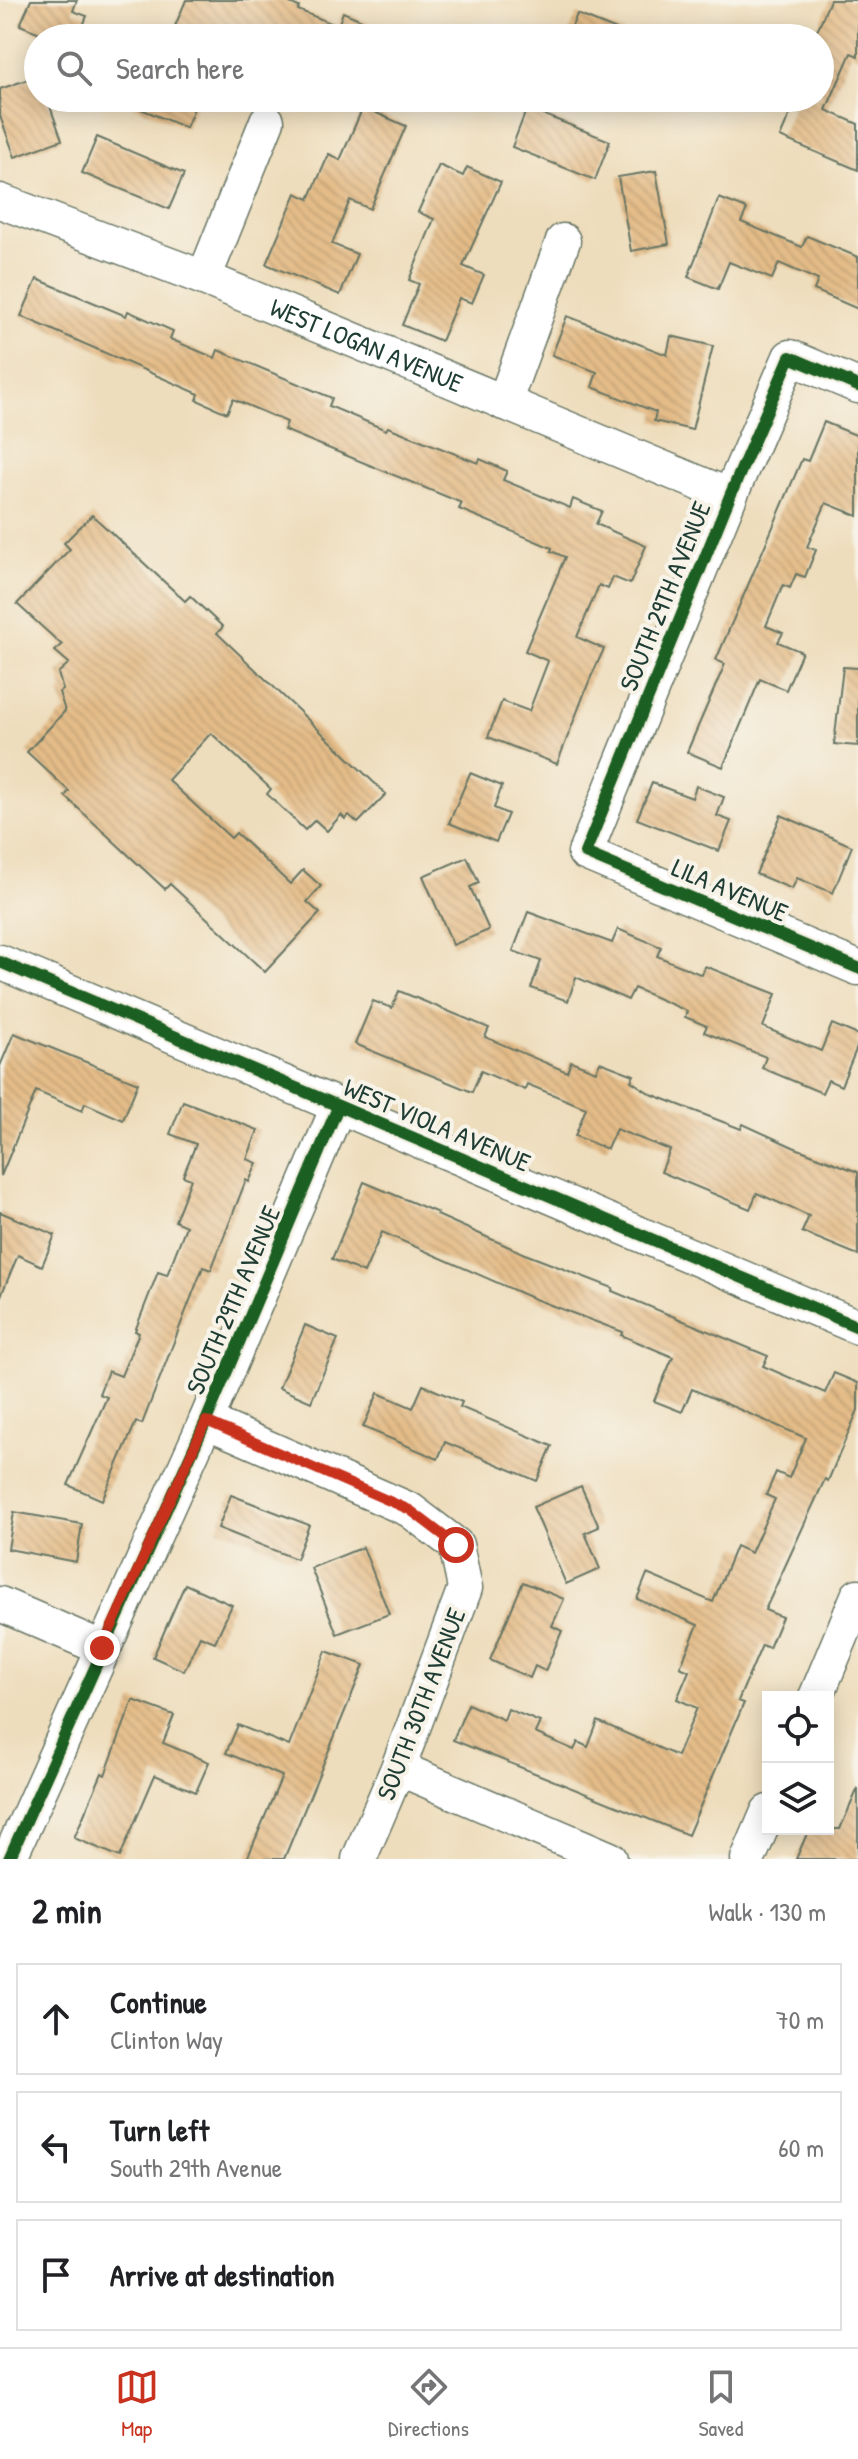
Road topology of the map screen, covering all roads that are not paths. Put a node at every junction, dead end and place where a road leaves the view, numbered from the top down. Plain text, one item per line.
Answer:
1 (267, 121) dead end
2 (0, 201) edge
3 (563, 241) dead end
4 (204, 278) junction
5 (858, 386) edge
6 (504, 403) junction
7 (730, 496) junction
8 (585, 853) joint
9 (0, 962) edge
10 (858, 968) edge
11 (338, 1107) junction
12 (858, 1327) edge
13 (206, 1421) junction
14 (858, 1596) edge
15 (0, 1604) edge
16 (102, 1648) junction
17 (818, 1691) edge
18 (398, 1768) junction
19 (762, 1826) edge
20 (9, 1859) edge
21 (359, 1859) edge
22 (610, 1859) edge
23 (748, 1859) edge

1 - 4 street
2 - 4 street, WEST LOGAN AVENUE
3 - 6 street
4 - 6 street, WEST LOGAN AVENUE
5 - 7 street, SOUTH 29TH AVENUE
6 - 7 street, WEST LOGAN AVENUE
7 - 8 street, SOUTH 29TH AVENUE
8 - 10 street, LILA AVENUE
9 - 11 street, WEST VIOLA AVENUE
11 - 12 street, WEST VIOLA AVENUE
11 - 13 street, SOUTH 29TH AVENUE
13 - 16 street, SOUTH 29TH AVENUE
13 - 18 street, SOUTH 30TH AVENUE
14 - 17 street
15 - 16 street
16 - 20 street, SOUTH 29TH AVENUE
18 - 21 street, SOUTH 30TH AVENUE
18 - 22 street
19 - 23 street

